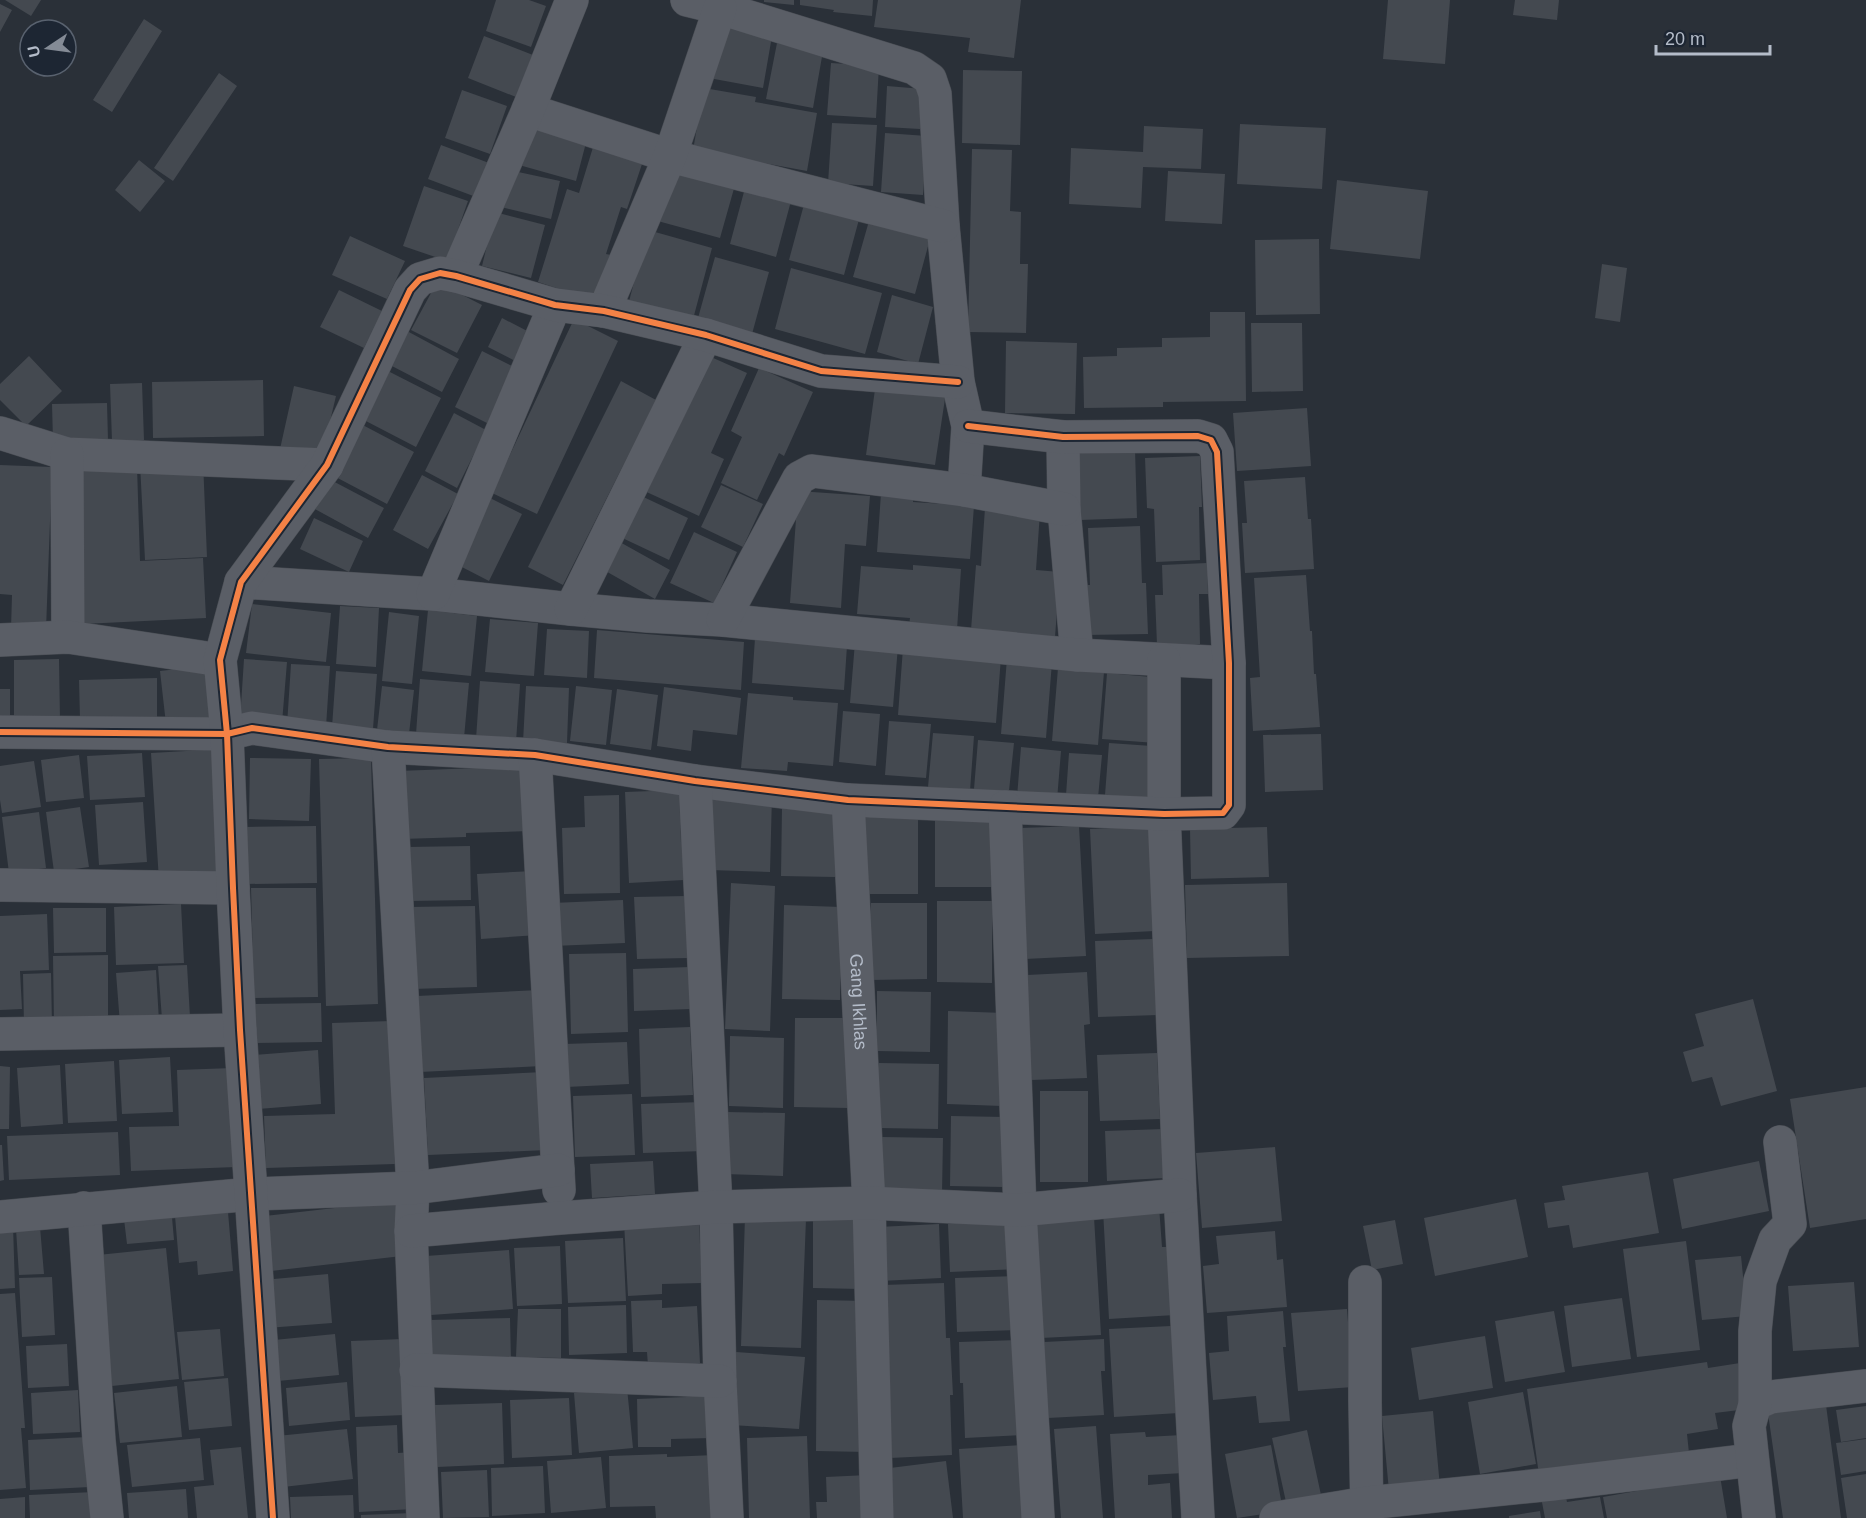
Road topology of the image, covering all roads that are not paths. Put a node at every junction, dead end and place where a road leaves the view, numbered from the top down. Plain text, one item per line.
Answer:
1 (572, 0) edge
2 (687, 0) edge
3 (720, 8) junction
4 (528, 110) junction
5 (670, 156) junction
6 (943, 226) junction
7 (456, 276) junction
8 (555, 305) junction
9 (604, 311) junction
10 (706, 334) junction
11 (958, 382) junction
12 (968, 426) junction
13 (0, 433) edge
14 (1063, 437) junction
15 (67, 454) junction
16 (327, 465) junction
17 (964, 490) junction
18 (1064, 509) junction
19 (241, 582) junction
20 (433, 594) junction
21 (572, 609) junction
22 (723, 620) junction
23 (68, 637) junction
24 (0, 640) edge
25 (1077, 655) junction
26 (220, 660) junction
27 (1164, 660) junction
28 (1229, 663) junction
29 (0, 732) edge
30 (227, 734) junction
31 (388, 747) junction
32 (535, 755) junction
33 (695, 781) junction
34 (848, 800) junction
35 (1005, 807) junction
36 (1164, 814) junction
37 (0, 885) edge
38 (233, 888) junction
39 (240, 1030) junction
40 (0, 1034) edge
41 (1780, 1142) dead end
42 (558, 1170) junction
43 (413, 1188) junction
44 (252, 1194) junction
45 (1180, 1195) junction
46 (869, 1203) junction
47 (84, 1208) junction
48 (716, 1208) junction
49 (1020, 1210) junction
50 (0, 1217) edge
51 (560, 1218) junction
52 (411, 1231) junction
53 (1365, 1282) dead end
54 (416, 1370) junction
55 (720, 1381) junction
56 (1866, 1386) edge
57 (1755, 1404) junction
58 (1752, 1460) junction
59 (1367, 1510) edge
60 (106, 1518) edge
61 (273, 1518) edge
62 (423, 1518) edge
63 (727, 1518) edge
64 (877, 1518) edge
65 (1038, 1518) edge
66 (1198, 1518) edge
67 (1276, 1518) edge
68 (1759, 1518) edge

1 - 4 street
2 - 3 street
3 - 5 street
3 - 6 street
4 - 5 street
4 - 7 street
5 - 6 street
5 - 9 street
6 - 11 street
7 - 8 street
7 - 16 street
8 - 9 street
8 - 20 street
9 - 10 street
10 - 11 street
10 - 21 street
11 - 12 street
12 - 14 street
12 - 17 street
13 - 15 street
14 - 18 street
14 - 28 street
15 - 16 street
15 - 23 street
16 - 19 street
17 - 18 street
17 - 22 street
18 - 25 street
19 - 20 street
19 - 26 street
20 - 21 street
21 - 22 street
22 - 25 street
23 - 24 street
23 - 26 street
25 - 27 street
26 - 30 street
27 - 28 street
27 - 36 street
28 - 36 street
29 - 30 street
30 - 31 street
30 - 38 street
31 - 32 street
31 - 43 street
32 - 33 street
32 - 42 street
33 - 34 street
33 - 48 street
34 - 35 street
34 - 46 street, Gang Ikhlas
35 - 36 street
35 - 49 street
36 - 45 street
37 - 38 street
38 - 39 street
39 - 40 street
39 - 44 street
41 - 57 street
42 - 43 street
42 - 51 street
43 - 44 street
43 - 52 street
44 - 47 street
44 - 61 street
45 - 49 street
45 - 66 street
46 - 48 street
46 - 49 street
46 - 64 street, Gang Ikhlas
47 - 50 street
47 - 60 street
48 - 51 street
48 - 55 street
49 - 65 street
51 - 52 street
52 - 54 street
53 - 59 street
54 - 55 street
54 - 62 street
55 - 63 street
56 - 57 street
57 - 58 street
58 - 59 street
58 - 68 street
59 - 67 street

